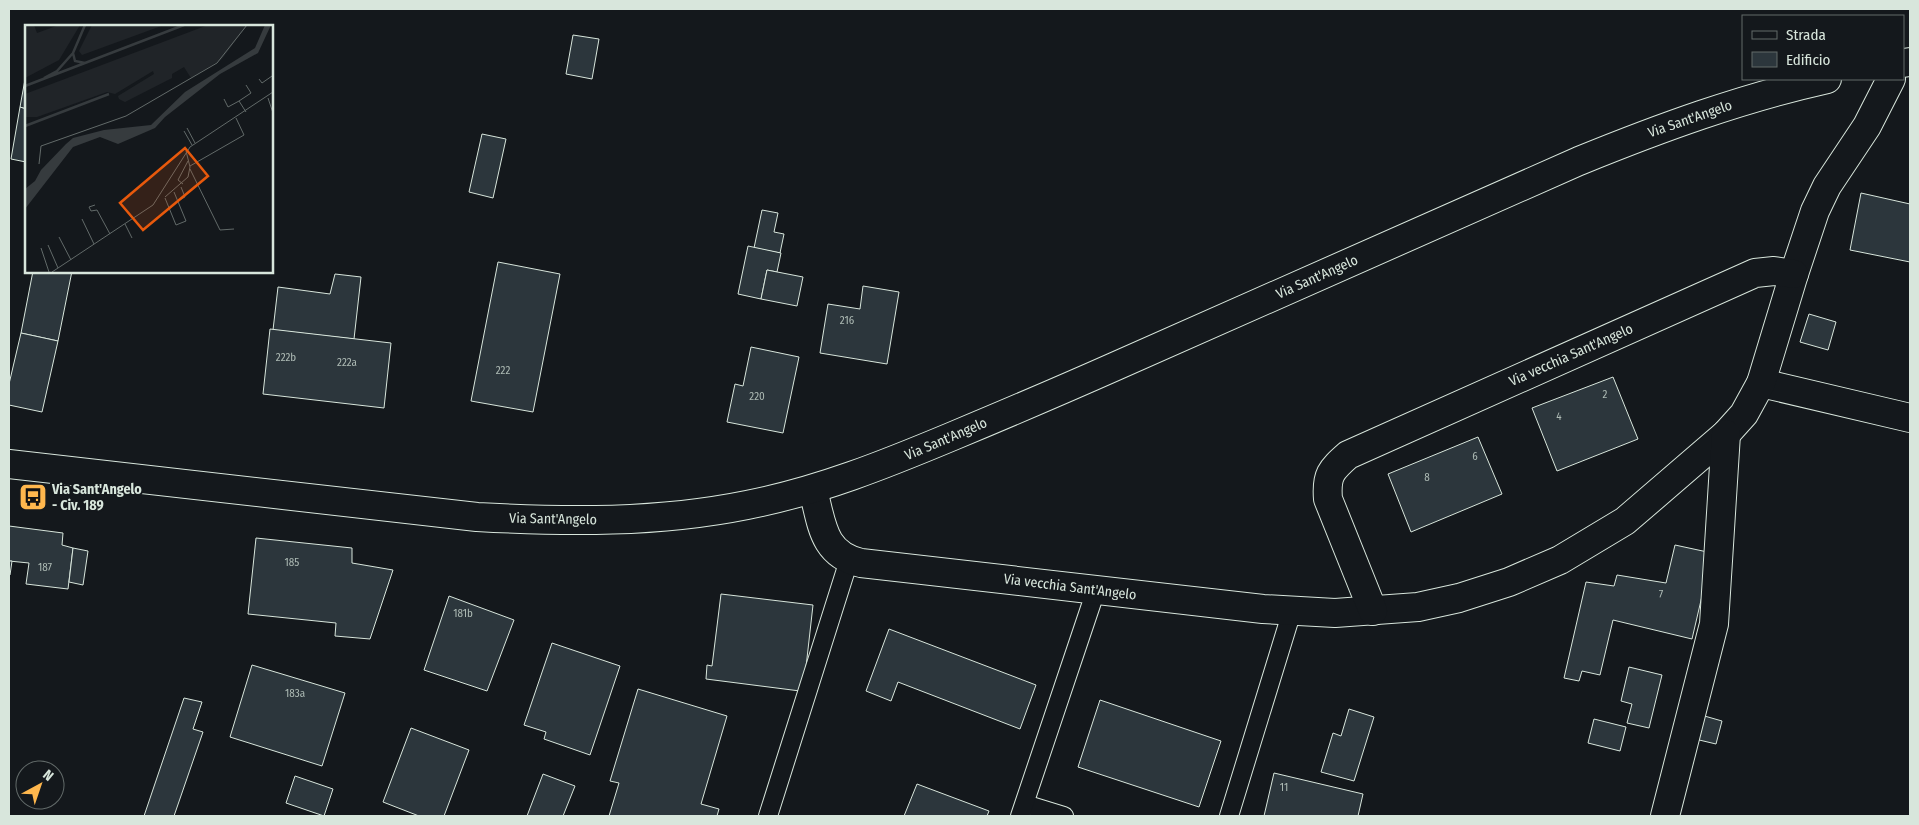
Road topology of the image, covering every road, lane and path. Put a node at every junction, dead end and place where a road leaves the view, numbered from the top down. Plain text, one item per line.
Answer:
1 (1823, 80) edge
2 (1890, 80) edge
3 (1794, 274) junction
4 (1761, 383) junction
5 (1910, 418) edge
6 (1726, 434) junction
7 (9, 464) edge
8 (813, 490) junction
9 (849, 560) junction
10 (1096, 590) junction
11 (1292, 611) junction
12 (1374, 611) junction
13 (1022, 810) edge
14 (768, 816) edge
15 (1064, 816) edge
16 (1230, 816) edge
17 (1665, 816) edge

1 - 8 street, Via Sant'Angelo
2 - 3 street
3 - 4 street, Via vecchia Sant'Angelo
3 - 12 street, Via vecchia Sant'Angelo
4 - 5 street
4 - 6 street, Via vecchia Sant'Angelo
6 - 12 street, Via vecchia Sant'Angelo
6 - 17 street
7 - 8 street, Via Sant'Angelo
8 - 9 street
9 - 10 street, Via vecchia Sant'Angelo
9 - 14 lane
10 - 11 street, Via vecchia Sant'Angelo
10 - 13 lane
11 - 12 street, Via vecchia Sant'Angelo
11 - 16 lane
13 - 15 lane

